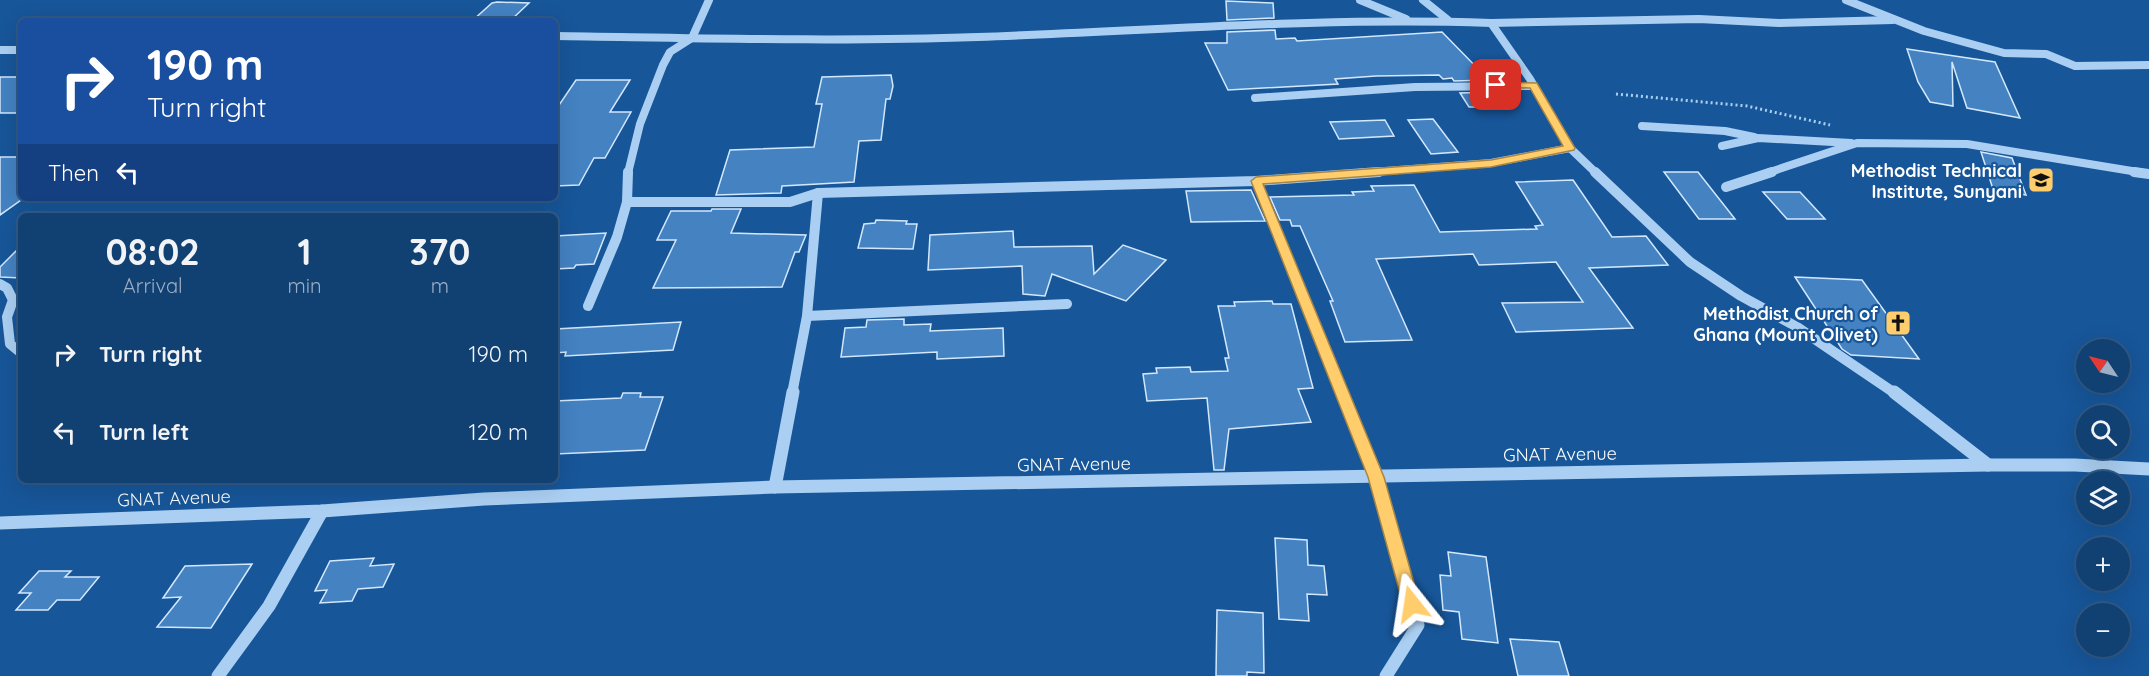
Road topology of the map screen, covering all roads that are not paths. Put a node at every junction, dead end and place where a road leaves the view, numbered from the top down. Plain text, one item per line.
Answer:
1 (709, 0) edge
2 (1360, 0) edge
3 (1423, 0) edge
4 (1846, 0) edge
5 (1409, 20) junction
6 (1448, 20) junction
7 (1893, 20) junction
8 (1491, 24) junction
9 (558, 36) edge
10 (692, 38) junction
11 (18, 50) edge
12 (0, 51) edge
13 (2149, 65) edge
14 (1534, 86) junction
15 (1255, 98) dead end
16 (1642, 126) dead end
17 (1758, 138) junction
18 (1857, 143) junction
19 (1722, 146) dead end
20 (1570, 148) junction
21 (2149, 174) edge
22 (1256, 181) junction
23 (1726, 187) dead end
24 (818, 193) junction
25 (627, 202) junction
26 (0, 284) edge
27 (1067, 304) dead end
28 (588, 306) dead end
29 (807, 316) junction
30 (18, 351) edge
31 (1988, 465) junction
32 (2149, 469) edge
33 (1376, 477) junction
34 (775, 487) junction
35 (322, 511) junction
36 (0, 523) edge
37 (218, 676) edge
38 (1386, 676) edge

1 - 10 street
2 - 5 street
3 - 6 street
4 - 7 street
5 - 6 street
5 - 10 street
6 - 8 street
7 - 8 street
7 - 13 street
8 - 14 street
9 - 10 street
10 - 25 street
11 - 12 street
14 - 15 street
14 - 20 street
16 - 17 street
17 - 18 street
17 - 19 street
18 - 21 street
18 - 23 street
20 - 22 street
20 - 31 street
22 - 24 street
22 - 33 street
24 - 25 street
24 - 29 street
25 - 28 street
26 - 30 street
27 - 29 street
29 - 34 street
31 - 32 street, GNAT Avenue
31 - 33 street, GNAT Avenue
33 - 34 street, GNAT Avenue
33 - 38 street
34 - 35 street, GNAT Avenue
35 - 36 street, GNAT Avenue
35 - 37 street

